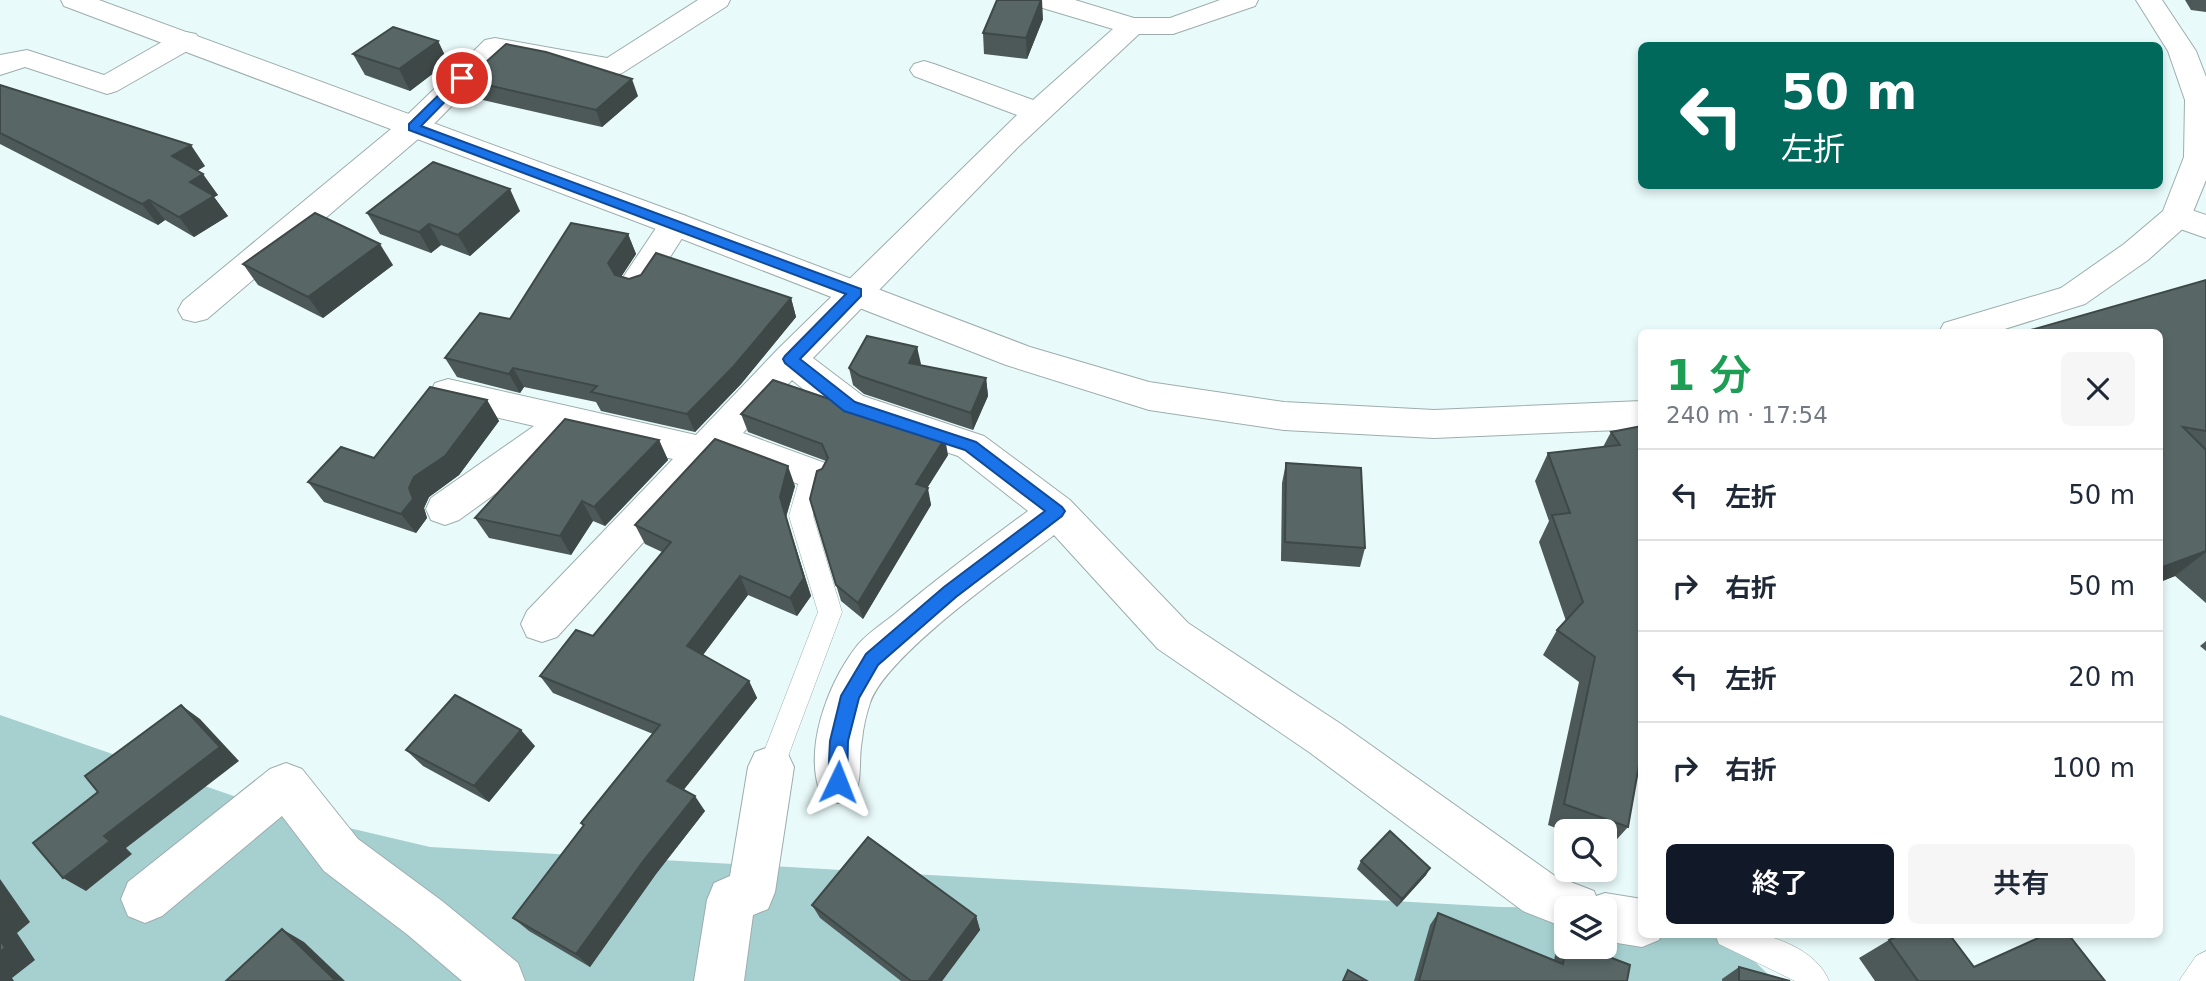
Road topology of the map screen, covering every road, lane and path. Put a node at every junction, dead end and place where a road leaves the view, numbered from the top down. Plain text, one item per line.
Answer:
1 (75, 0) edge
2 (717, 0) edge
3 (1046, 0) edge
4 (1245, 0) edge
5 (2149, 0) edge
6 (1132, 26) junction
7 (186, 40) junction
8 (2182, 51) junction
9 (0, 65) edge
10 (924, 70) dead end
11 (2206, 82) edge
12 (1037, 112) junction
13 (413, 127) junction
14 (2192, 222) edge
15 (675, 224) junction
16 (636, 284) edge
17 (856, 293) junction
18 (195, 310) dead end
19 (1966, 329) edge
20 (790, 359) junction
21 (448, 393) edge
22 (1638, 415) edge
23 (570, 421) junction
24 (710, 445) junction
25 (812, 474) joint
26 (445, 509) dead end
27 (1056, 511) junction
28 (542, 624) dead end
29 (771, 768) joint
30 (838, 782) dead end
31 (145, 899) dead end
32 (1554, 899) edge
33 (1617, 919) edge
34 (1638, 922) edge
35 (1738, 938) edge
36 (2206, 966) edge
37 (500, 981) edge
38 (719, 981) edge
39 (1814, 981) edge
40 (2194, 981) edge

1 - 7 street
2 - 13 street
3 - 6 street
4 - 6 street
5 - 8 street
6 - 12 street
7 - 9 street
7 - 13 street
8 - 11 street
8 - 14 street
10 - 12 street
12 - 17 street
13 - 15 street
13 - 18 street
14 - 19 street
15 - 16 street
15 - 17 street
17 - 20 street
17 - 22 street
20 - 24 street
20 - 27 street
21 - 23 street
23 - 24 street
23 - 26 street
24 - 25 street
24 - 28 street
25 - 29 lane
27 - 30 street
27 - 32 street
29 - 38 street
31 - 37 street
33 - 34 street
35 - 39 lane
36 - 40 lane

